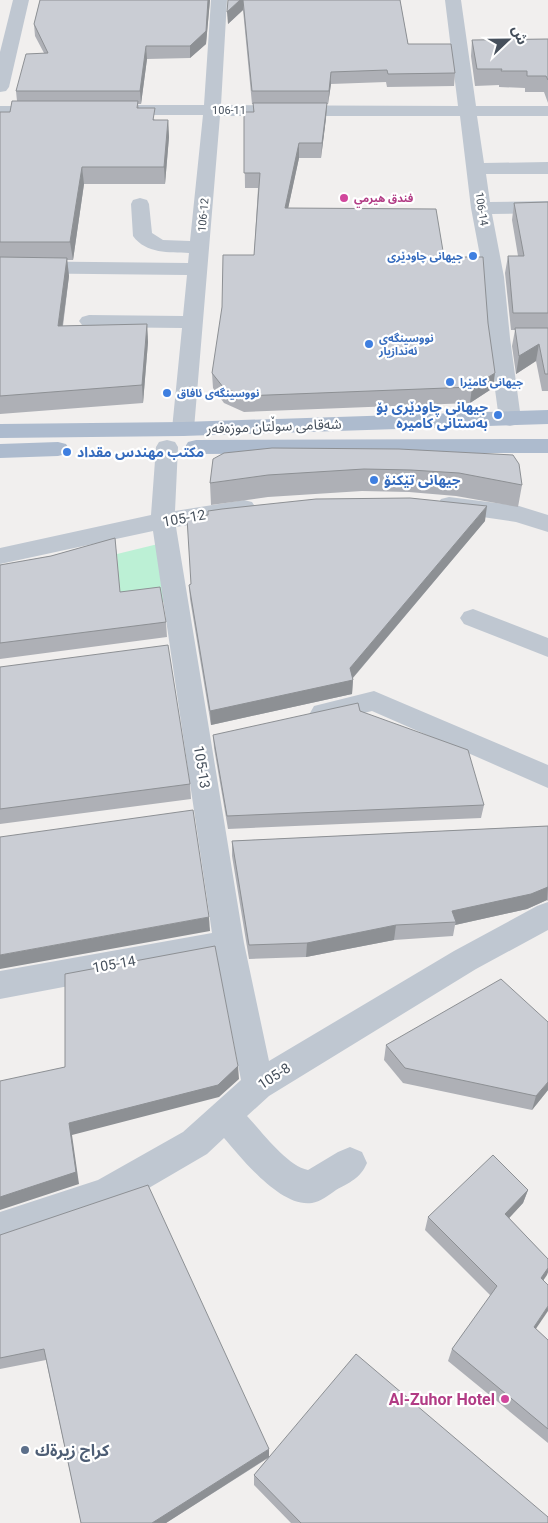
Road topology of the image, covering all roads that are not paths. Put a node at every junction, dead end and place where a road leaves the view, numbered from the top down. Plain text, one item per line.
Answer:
1 (21, 0) edge
2 (218, 0) edge
3 (453, 0) edge
4 (0, 87) edge
5 (67, 110) edge
6 (96, 110) edge
7 (212, 110) junction
8 (0, 111) edge
9 (468, 111) junction
10 (548, 111) edge
11 (548, 168) edge
12 (475, 169) junction
13 (140, 204) dead end
14 (548, 207) edge
15 (481, 208) junction
16 (200, 247) junction
17 (0, 267) edge
18 (198, 269) junction
19 (89, 321) dead end
20 (193, 322) junction
21 (548, 417) edge
22 (510, 419) junction
23 (183, 429) junction
24 (0, 431) edge
25 (548, 446) edge
26 (167, 447) junction
27 (0, 451) edge
28 (426, 502) edge
29 (270, 505) edge
30 (163, 522) junction
31 (548, 524) edge
32 (0, 556) edge
33 (473, 618) dead end
34 (548, 648) edge
35 (300, 718) edge
36 (225, 734) edge
37 (197, 740) junction
38 (548, 777) edge
39 (208, 810) junction
40 (180, 814) edge
41 (243, 842) edge
42 (213, 844) junction
43 (548, 915) edge
44 (229, 943) junction
45 (0, 985) edge
46 (258, 1086) junction
47 (225, 1116) junction
48 (350, 1163) dead end
49 (0, 1229) edge

1 - 4 street
2 - 7 street, 106-12
3 - 9 street, 106-14
5 - 8 street
6 - 7 street, 106-11
7 - 9 street, 106-11
7 - 16 street, 106-12
9 - 10 street, 106-11
9 - 12 street, 106-14
11 - 12 street
12 - 15 street, 106-14
13 - 16 street
14 - 15 street
15 - 22 street, 106-14
16 - 18 street, 106-12
17 - 18 street
18 - 20 street, 106-12
19 - 20 street
20 - 23 street, 106-12
21 - 22 main road, شەقامی سوڵتان موزەفەر
22 - 23 main road, شەقامی سوڵتان موزەفەر
23 - 24 main road, شەقامی سوڵتان موزەفەر
25 - 26 main road, شەقامی سوڵتان موزەفەر
26 - 27 main road, شەقامی سوڵتان موزەفەر
26 - 30 street, 105-13
28 - 31 street
29 - 30 street, 105-12
30 - 32 street, 105-12
30 - 37 street, 105-13
33 - 34 street
35 - 38 street
36 - 37 street
37 - 39 street, 105-13
39 - 40 street
39 - 42 street, 105-13
41 - 42 street
42 - 44 street, 105-13
43 - 46 street, 105-8
44 - 45 street, 105-14
44 - 46 street, 105-13
46 - 47 street, 105-8
47 - 48 street
47 - 49 street, 105-8

